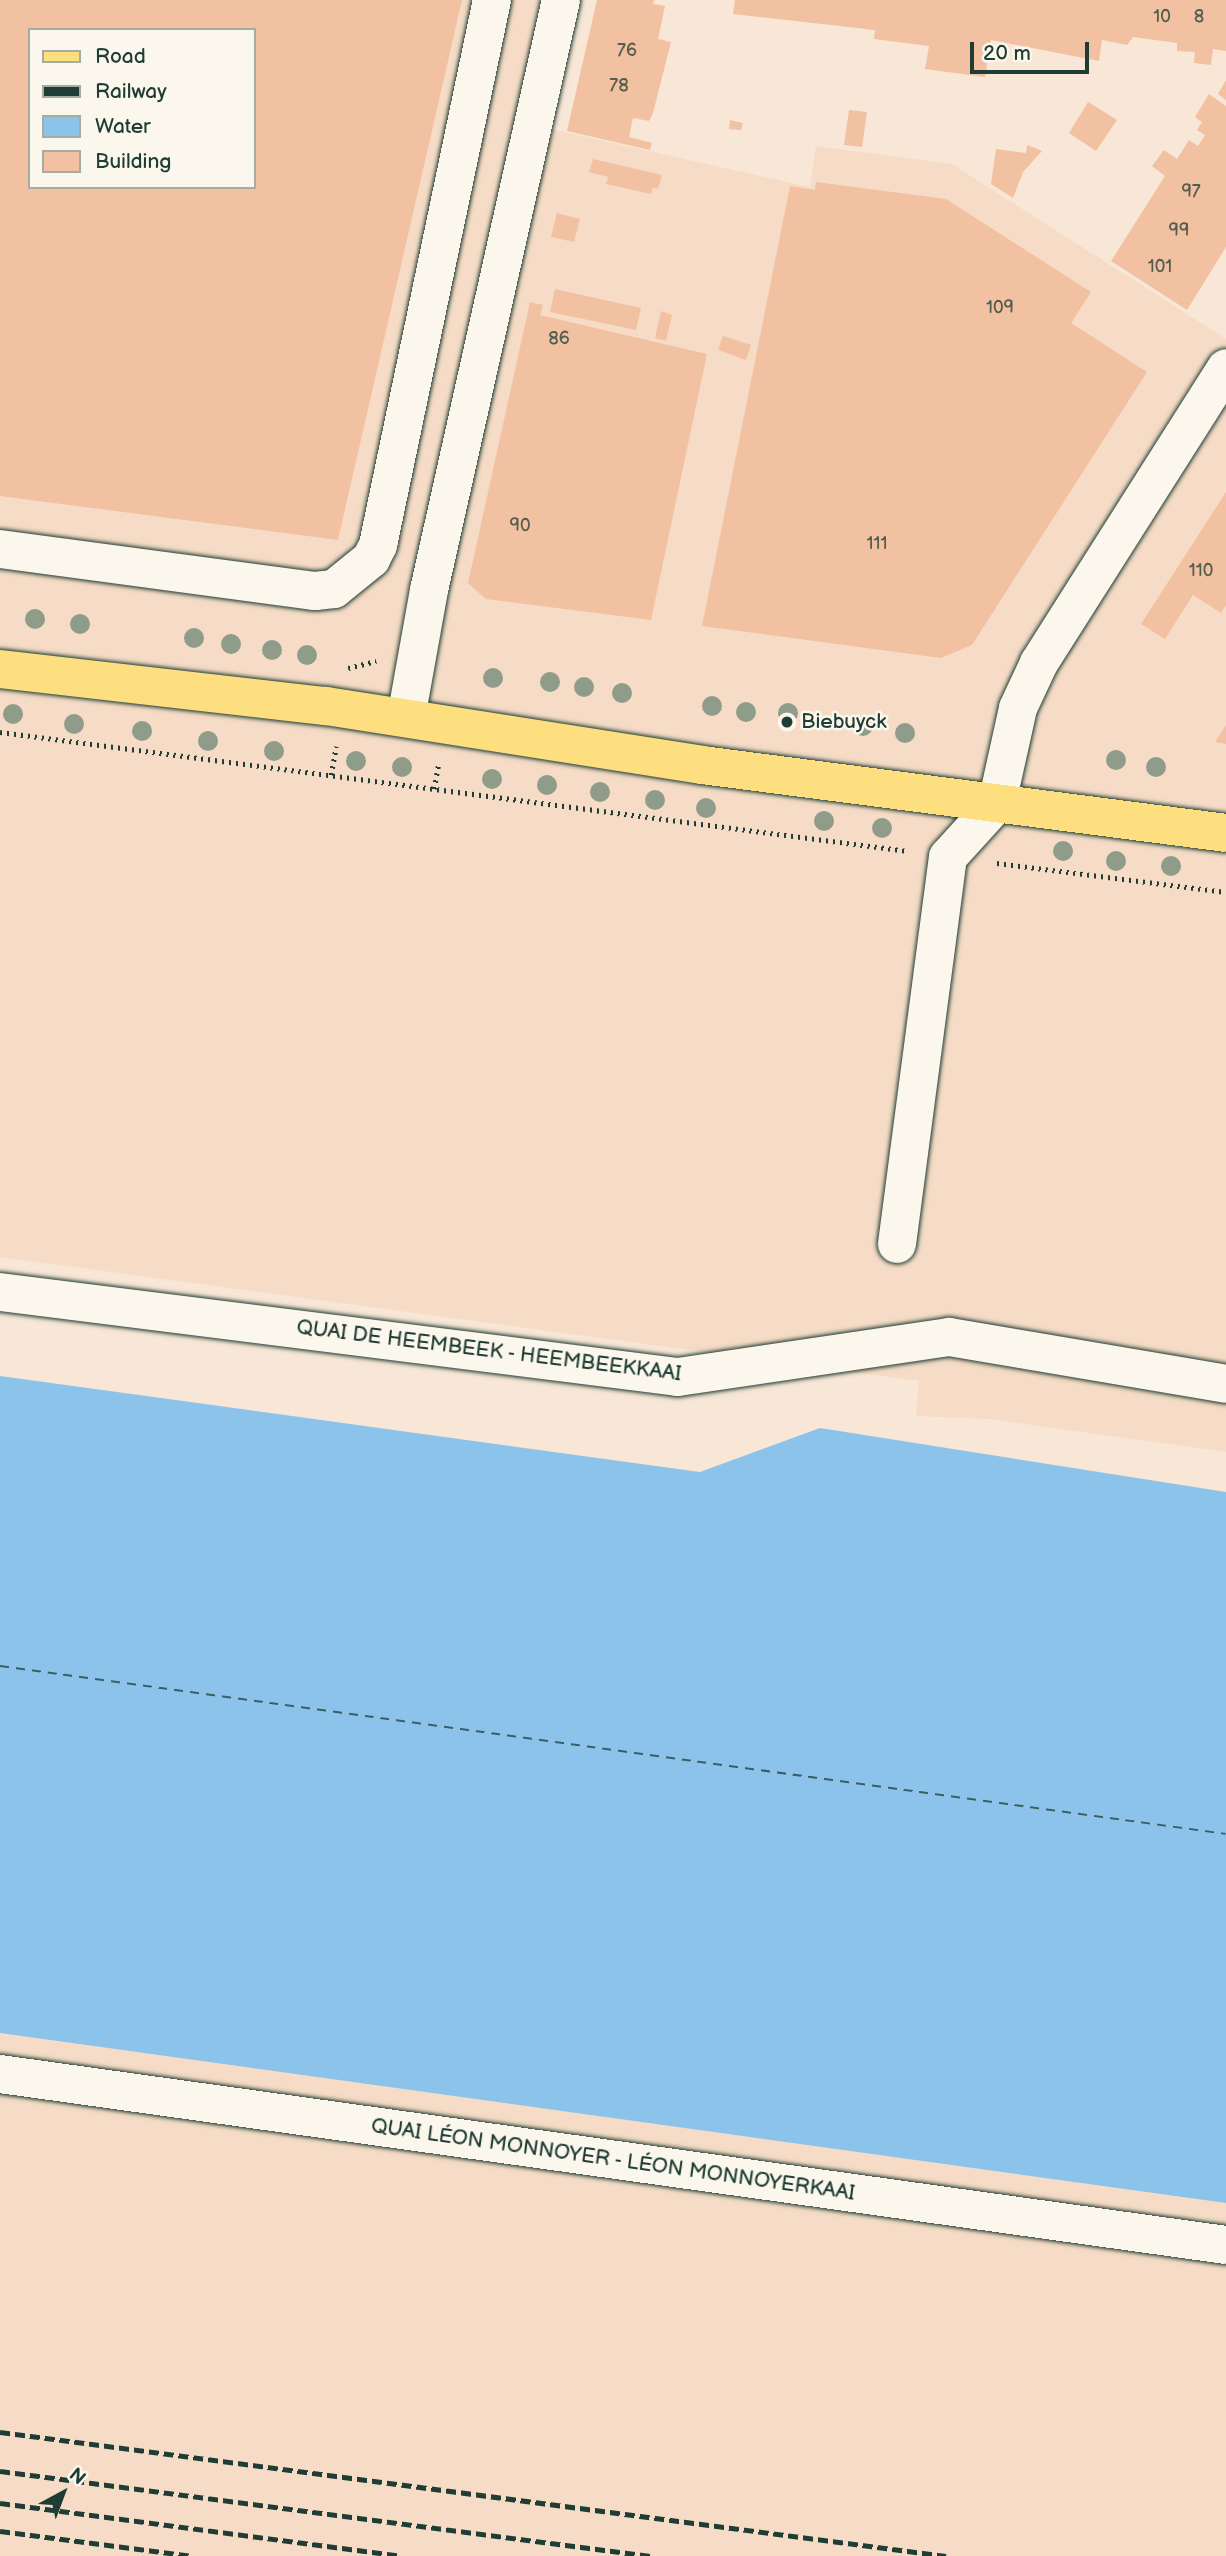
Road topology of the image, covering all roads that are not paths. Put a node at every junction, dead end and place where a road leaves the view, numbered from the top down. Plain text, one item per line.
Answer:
1 (492, 0) edge
2 (561, 0) edge
3 (1226, 368) edge
4 (1213, 419) edge
5 (0, 549) edge
6 (0, 669) edge
7 (406, 718) junction
8 (997, 803) junction
9 (1226, 833) edge
10 (897, 1244) dead end
11 (0, 1292) edge
12 (1226, 1384) edge
13 (0, 2074) edge
14 (1226, 2245) edge

1 - 5 street
2 - 7 street
3 - 4 street
4 - 8 street
6 - 7 main road
7 - 8 main road
8 - 9 main road
8 - 10 street
11 - 12 street, QUAI DE HEEMBEEK - HEEMBEEKKAAI
13 - 14 street, QUAI LÉON MONNOYER - LÉON MONNOYERKAAI

